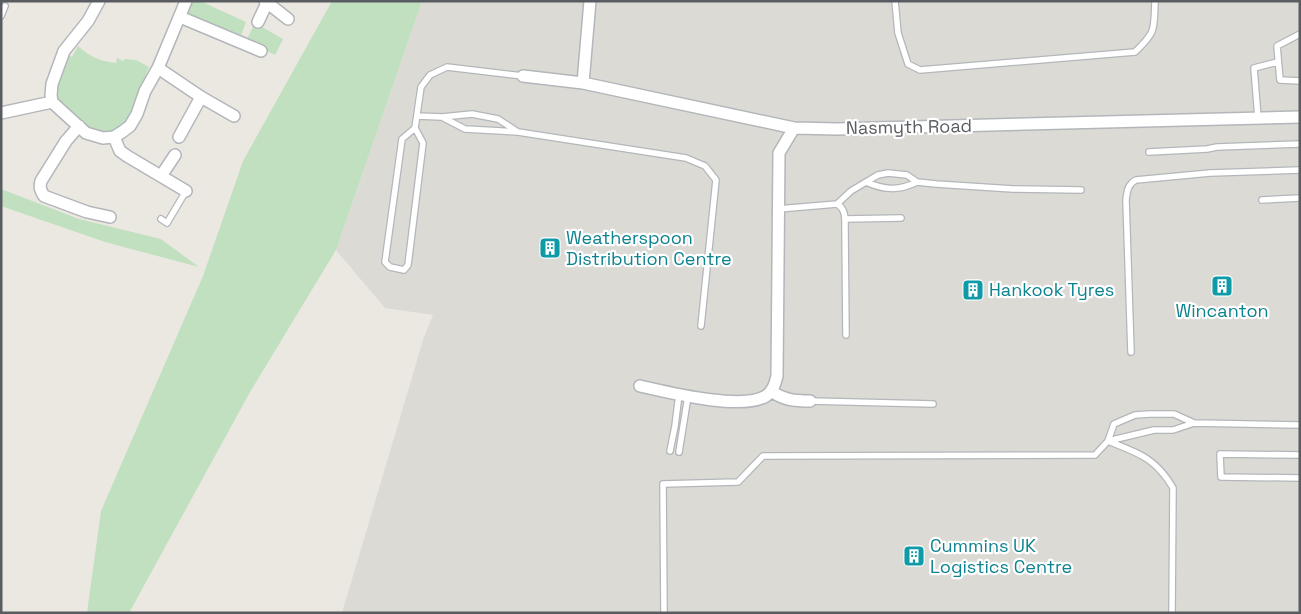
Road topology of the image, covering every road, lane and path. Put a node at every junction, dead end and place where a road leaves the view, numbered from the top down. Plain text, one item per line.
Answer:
1 (99, 1) edge
2 (186, 1) edge
3 (590, 1) edge
4 (895, 1) edge
5 (1155, 1) edge
6 (266, 2) edge
7 (5, 6) dead end
8 (1, 16) edge
9 (180, 17) junction
10 (288, 19) dead end
11 (258, 22) dead end
12 (1300, 34) edge
13 (261, 51) dead end
14 (1277, 62) junction
15 (158, 68) junction
16 (523, 76) joint
17 (1300, 81) edge
18 (582, 83) junction
19 (201, 97) junction
20 (52, 102) junction
21 (1, 113) edge
22 (234, 116) dead end
23 (417, 116) junction
24 (442, 116) junction
25 (1300, 117) edge
26 (1258, 118) junction
27 (79, 126) junction
28 (415, 128) junction
29 (794, 128) junction
30 (518, 132) junction
31 (114, 137) junction
32 (179, 137) dead end
33 (1300, 144) edge
34 (1149, 152) dead end
35 (174, 155) dead end
36 (1300, 170) edge
37 (160, 176) junction
38 (866, 182) junction
39 (917, 182) junction
40 (1081, 190) dead end
41 (186, 191) joint
42 (1300, 198) edge
43 (1262, 200) dead end
44 (837, 204) junction
45 (778, 209) junction
46 (110, 217) dead end
47 (901, 218) dead end
48 (161, 219) dead end
49 (845, 219) junction
50 (701, 326) dead end
51 (846, 335) dead end
52 (1131, 352) dead end
53 (640, 386) dead end
54 (771, 391) junction
55 (683, 395) junction
56 (810, 401) joint
57 (932, 404) dead end
58 (1194, 423) junction
59 (1300, 425) edge
60 (1108, 441) junction
61 (670, 452) dead end
62 (679, 452) dead end
63 (1300, 455) edge
64 (1300, 478) edge
65 (664, 613) edge
66 (1172, 613) edge

1 - 20 street
2 - 9 street
3 - 18 street
4 - 5 lane
6 - 10 street
6 - 11 street
7 - 8 lane
9 - 13 street
9 - 15 street
12 - 14 lane
14 - 17 lane
14 - 26 lane
15 - 19 street
15 - 31 street
16 - 18 street, Nasmyth Road
16 - 23 lane
18 - 29 street, Nasmyth Road
19 - 22 street
19 - 32 street
20 - 21 street
20 - 27 street
23 - 24 lane
23 - 28 lane
24 - 30 lane
24 - 30 lane
25 - 26 street, Nasmyth Road
26 - 29 street, Nasmyth Road
27 - 31 street
27 - 46 street
28 - 28 lane
29 - 45 street
30 - 50 lane
31 - 37 street
33 - 34 lane
35 - 37 street
36 - 52 lane
37 - 41 street
38 - 39 lane
38 - 39 lane
38 - 44 lane
39 - 40 lane
41 - 48 lane
42 - 43 lane
44 - 45 lane
44 - 49 lane
45 - 54 street
47 - 49 lane
49 - 51 lane
53 - 55 street
54 - 55 street
54 - 56 street
55 - 61 lane
55 - 62 lane
56 - 57 lane
58 - 59 lane
58 - 60 lane
58 - 60 lane
60 - 65 lane
60 - 66 lane
63 - 64 lane

